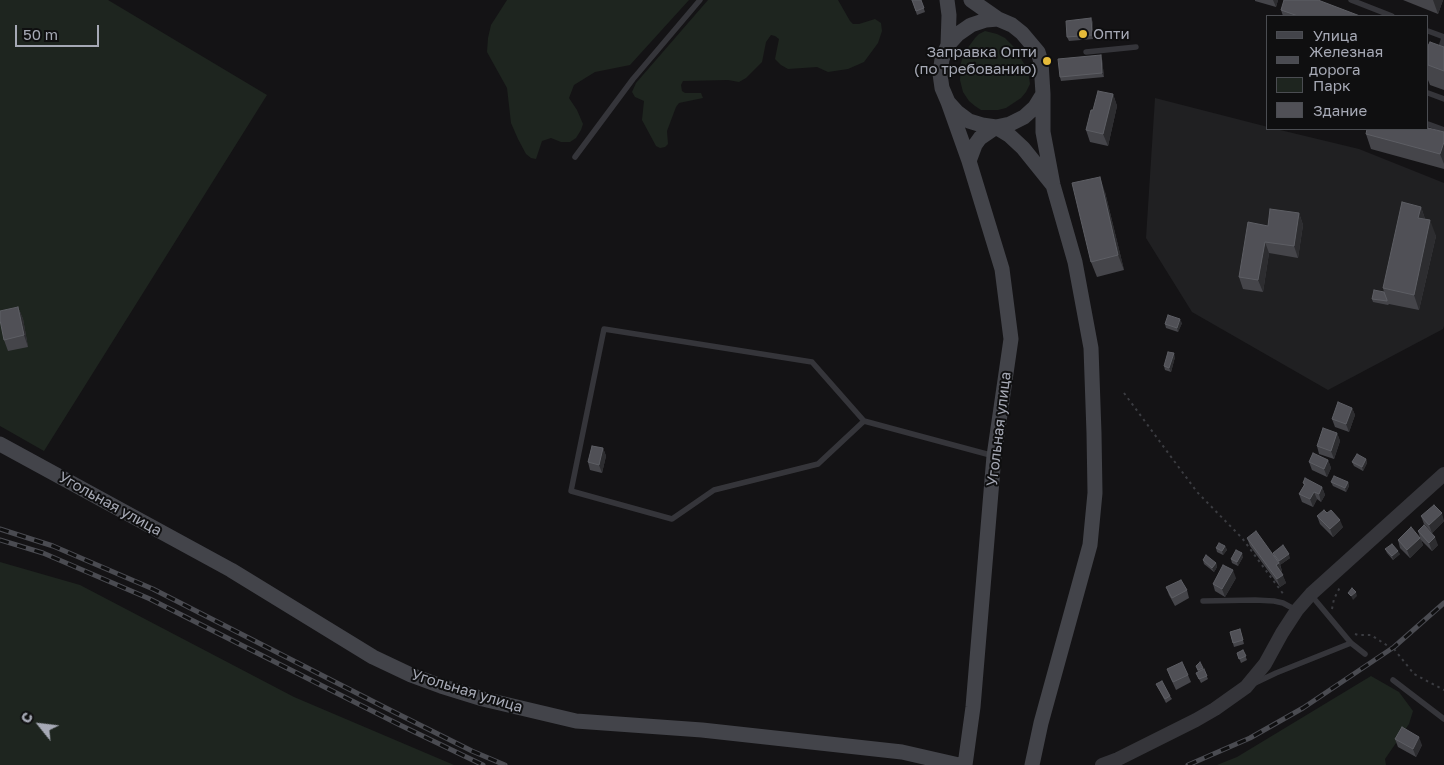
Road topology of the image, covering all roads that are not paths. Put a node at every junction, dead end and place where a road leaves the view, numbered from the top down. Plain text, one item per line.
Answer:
1 (700, 0) edge
2 (947, 0) edge
3 (971, 0) edge
4 (1351, 0) edge
5 (1389, 15) edge
6 (998, 19) junction
7 (1429, 31) edge
8 (1444, 38) edge
9 (948, 46) junction
10 (1136, 47) dead end
11 (1086, 52) dead end
12 (1438, 55) edge
13 (1429, 93) edge
14 (1043, 94) junction
15 (1444, 99) edge
16 (948, 102) junction
17 (1429, 124) edge
18 (996, 127) junction
19 (1444, 130) edge
20 (575, 157) dead end
21 (969, 162) junction
22 (1053, 186) junction
23 (864, 422) junction
24 (0, 444) edge
25 (994, 456) junction
26 (1444, 474) edge
27 (1311, 594) junction
28 (1203, 601) dead end
29 (1292, 608) junction
30 (1351, 643) junction
31 (1365, 654) dead end
32 (1393, 680) dead end
33 (1246, 688) junction
34 (1444, 719) edge
35 (959, 765) edge
36 (965, 765) edge
37 (1032, 765) edge
38 (1102, 765) edge

1 - 20 lane
2 - 9 main road
3 - 6 main road
4 - 5 lane
6 - 9 main road
6 - 14 main road
7 - 8 lane
8 - 12 lane
9 - 16 main road
10 - 11 lane
13 - 15 lane
14 - 18 main road
14 - 22 main road
16 - 18 main road
16 - 21 main road, Угольная улица
17 - 19 lane
18 - 21 main road
18 - 22 main road
21 - 25 main road, Угольная улица
22 - 37 main road
23 - 23 lane
23 - 25 lane
24 - 35 main road, Угольная улица
25 - 36 main road, Угольная улица
26 - 27 street
27 - 29 street
27 - 30 lane
28 - 29 lane
29 - 33 street
30 - 31 lane
30 - 33 lane
32 - 34 lane
33 - 38 street

